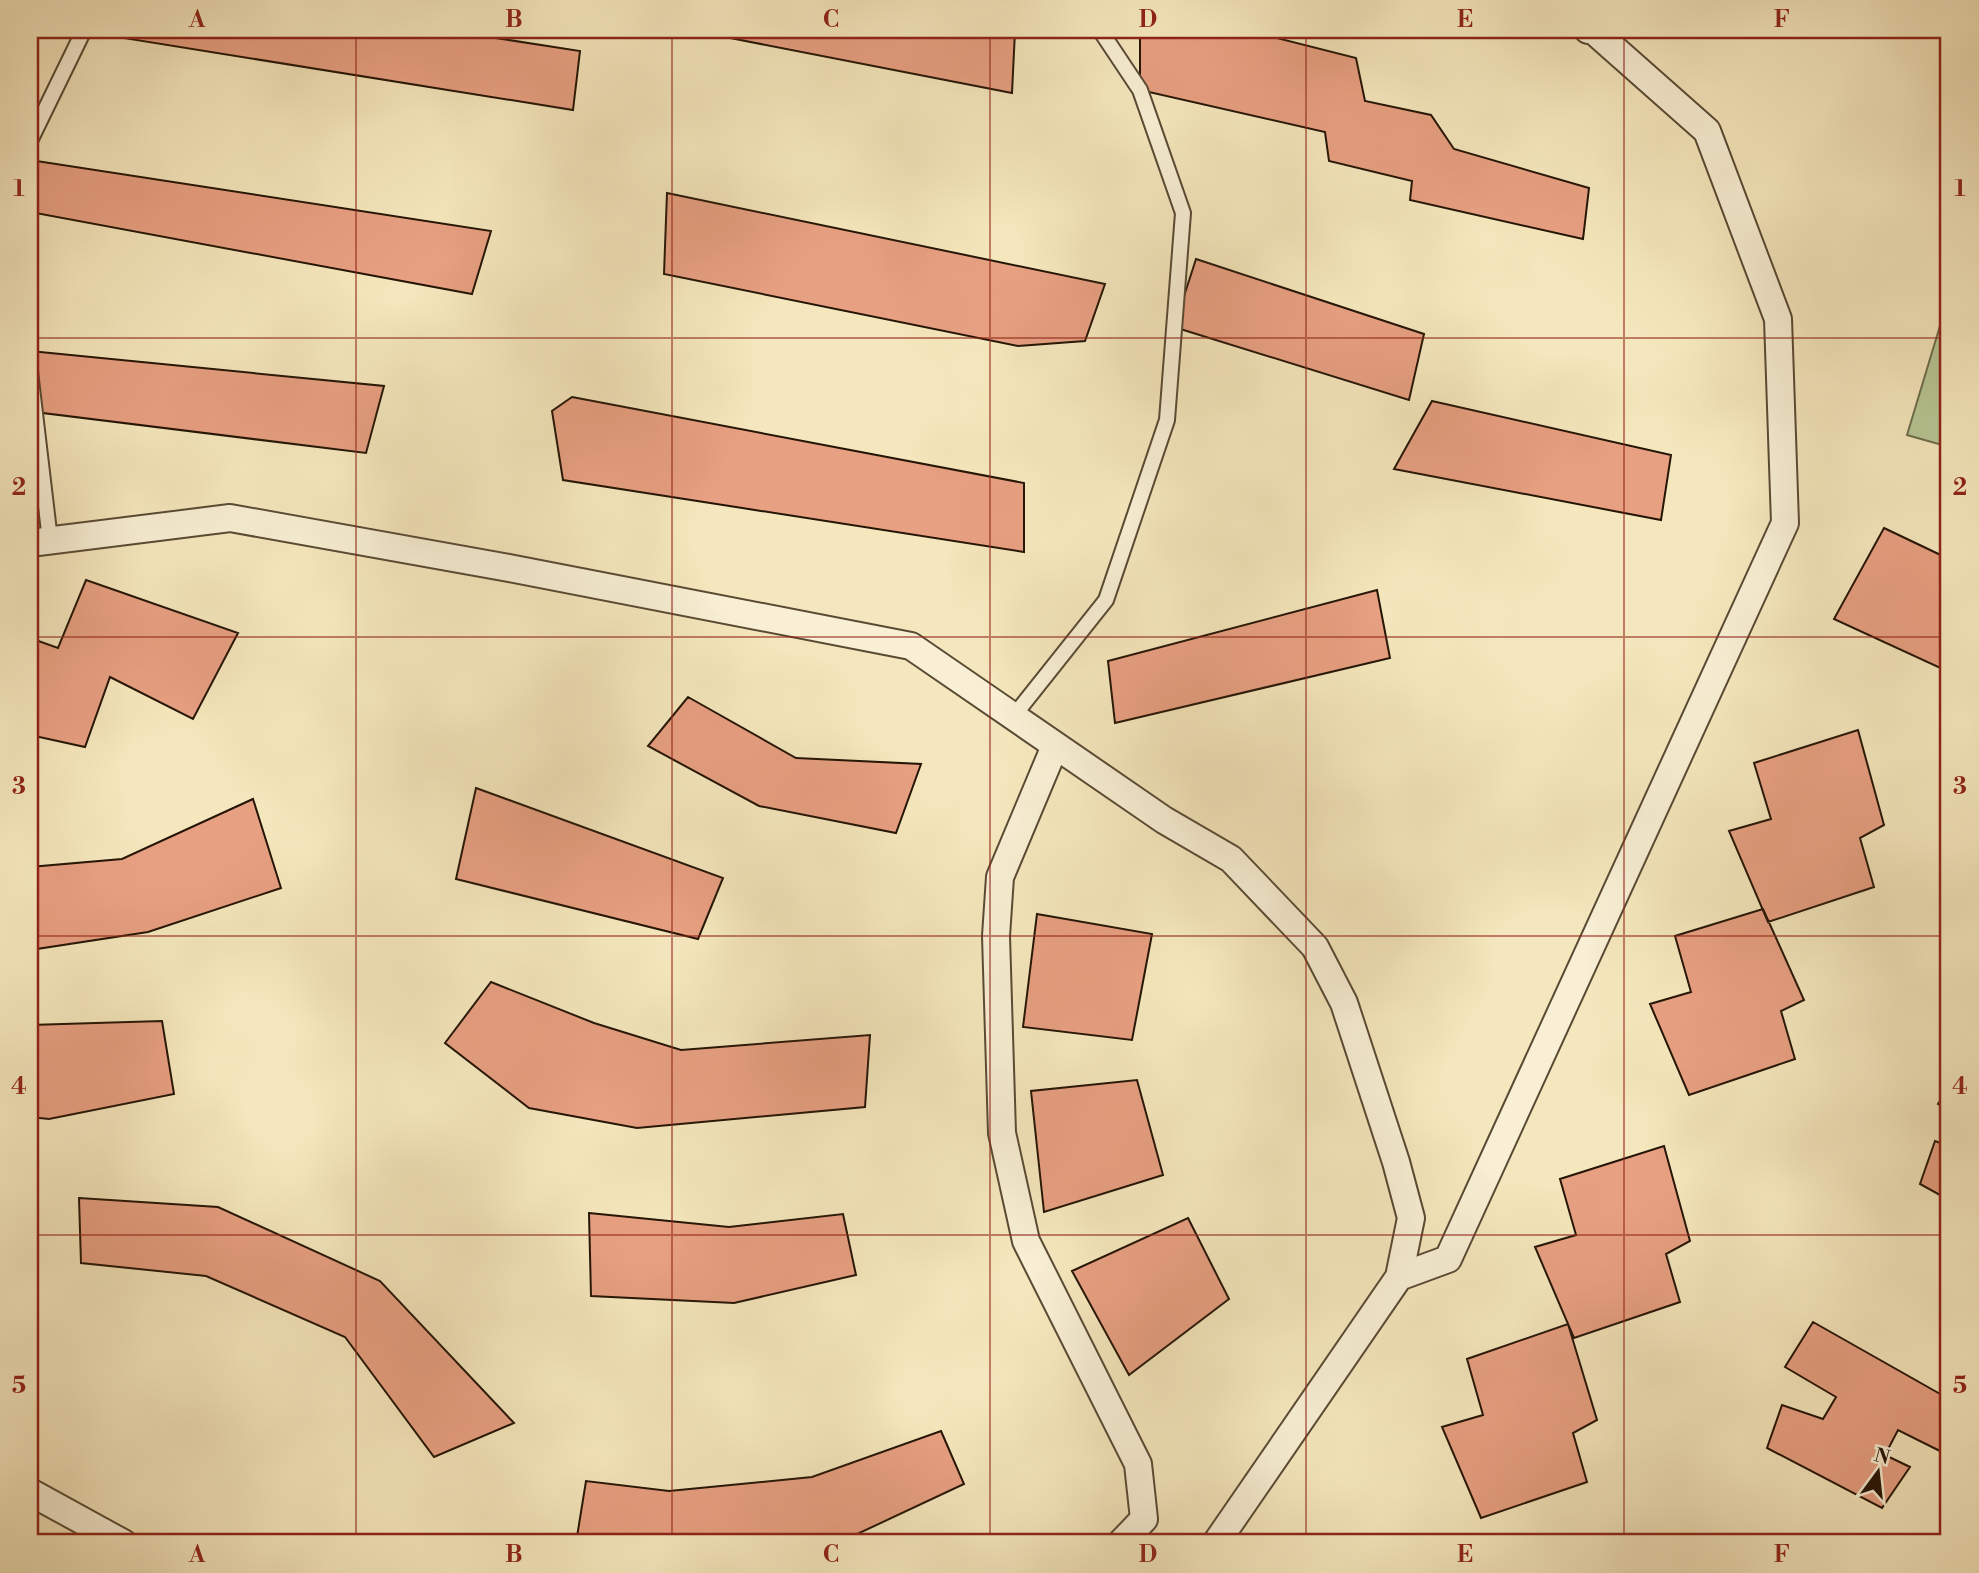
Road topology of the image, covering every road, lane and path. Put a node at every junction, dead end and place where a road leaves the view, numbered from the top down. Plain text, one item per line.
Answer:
1 (84, 30) edge
2 (1100, 30) edge
3 (1588, 30) edge
4 (1594, 30) edge
5 (30, 141) edge
6 (30, 371) edge
7 (40, 542) edge
8 (1013, 717) junction
9 (1055, 746) junction
10 (1399, 1277) junction
11 (30, 1492) edge
12 (123, 1543) edge
13 (1121, 1543) edge
14 (1216, 1543) edge

1 - 5 lane
2 - 8 lane
3 - 4 street
4 - 10 street
6 - 7 lane
7 - 8 street
8 - 9 street
9 - 10 street
9 - 13 street
10 - 14 street
11 - 12 street

